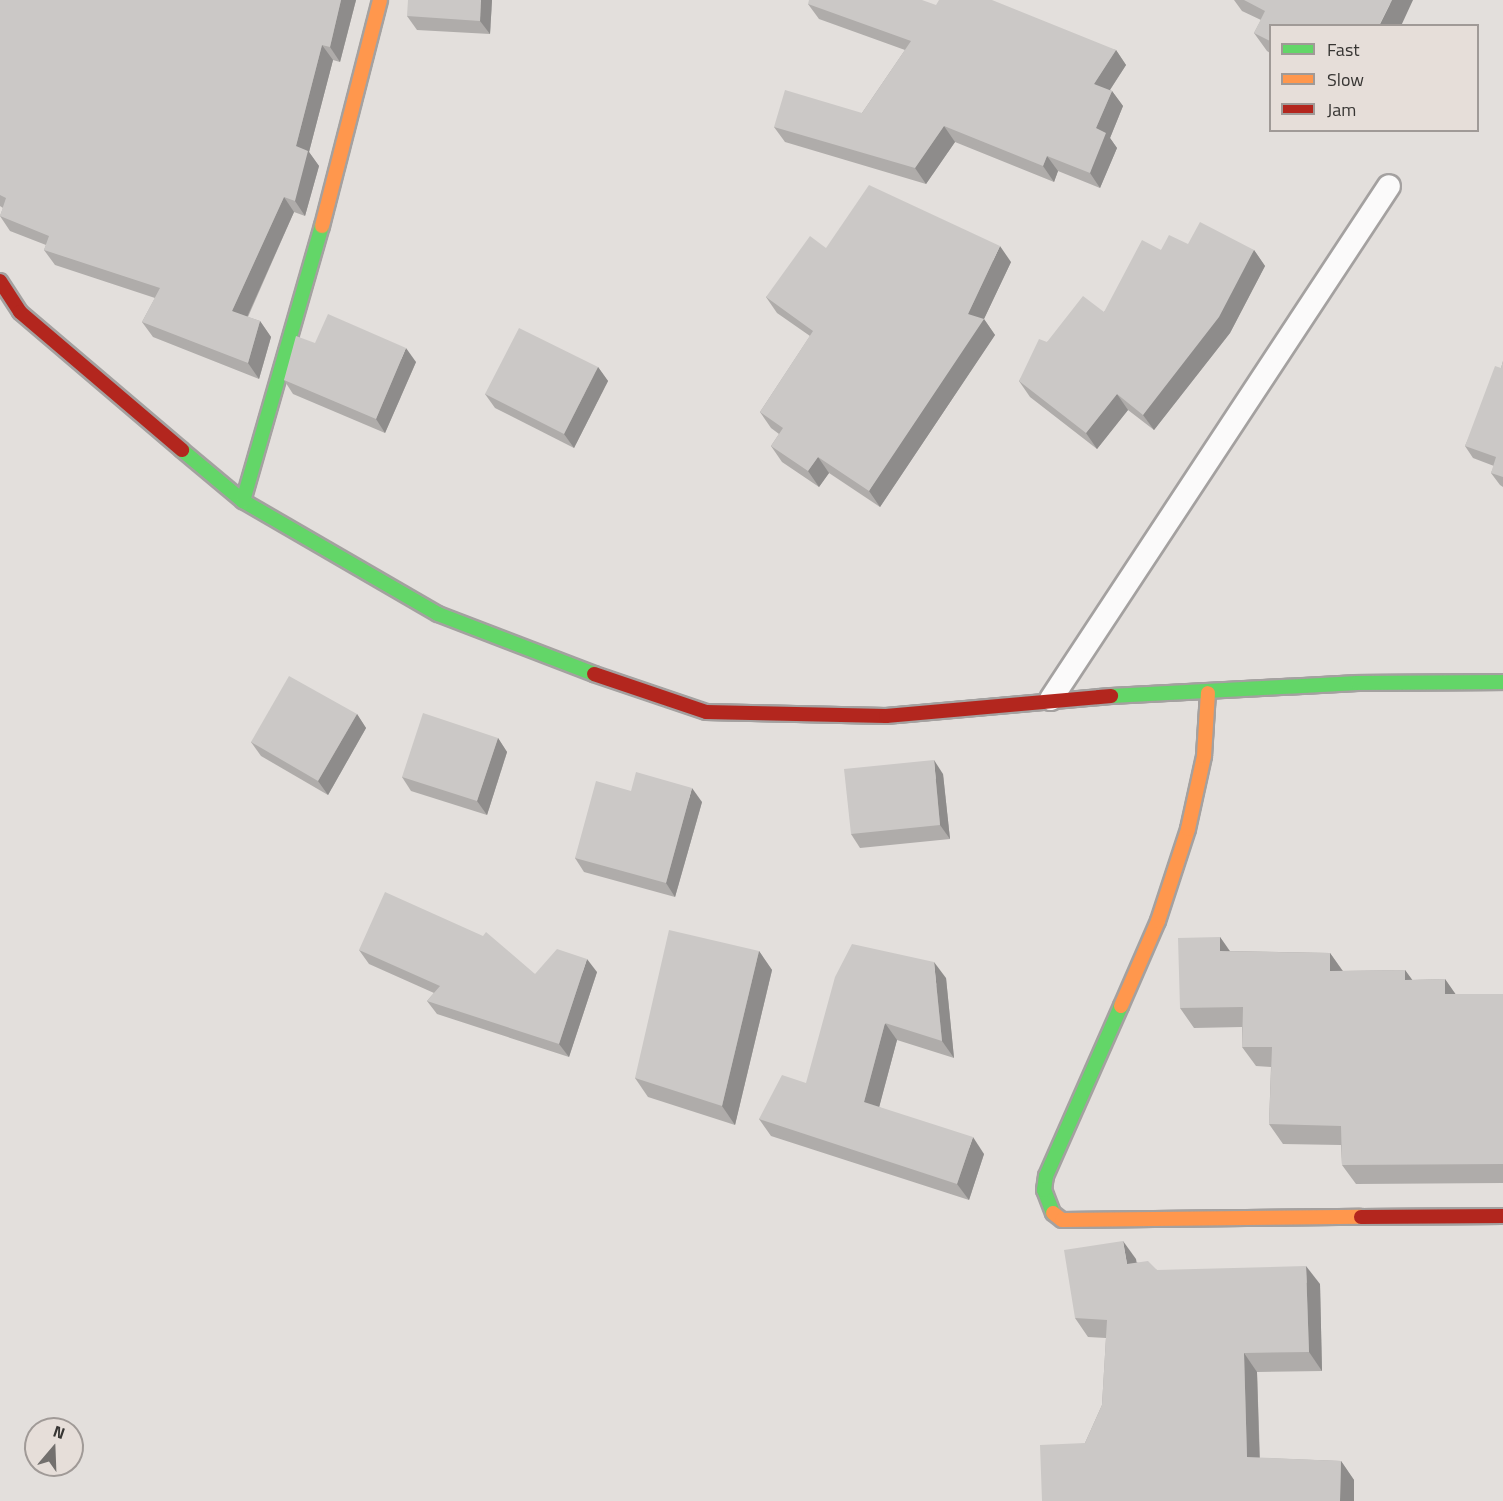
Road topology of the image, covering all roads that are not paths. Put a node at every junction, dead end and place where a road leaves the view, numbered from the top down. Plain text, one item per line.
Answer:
1 (380, 0) edge
2 (1389, 186) dead end
3 (0, 281) edge
4 (243, 501) junction
5 (1503, 682) edge
6 (1208, 693) junction
7 (1051, 699) junction
8 (1503, 1216) edge

1 - 4 street
2 - 7 lane
3 - 4 street
4 - 7 street
5 - 6 street
6 - 7 street
6 - 8 street

